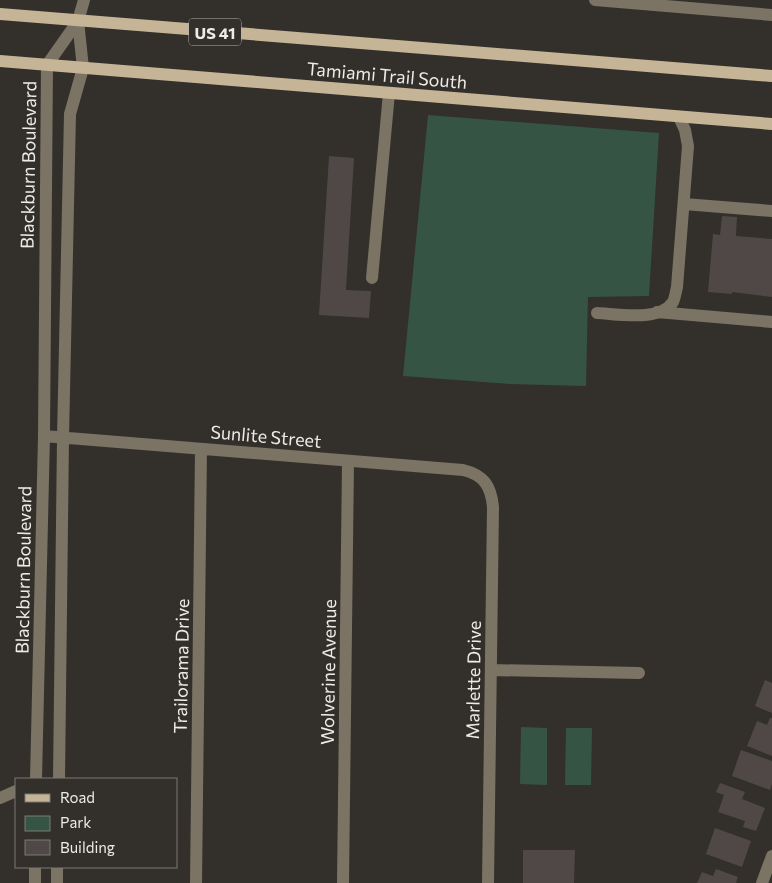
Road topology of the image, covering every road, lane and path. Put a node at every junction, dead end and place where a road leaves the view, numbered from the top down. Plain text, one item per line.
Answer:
1 (84, 0) edge
2 (595, 0) edge
3 (611, 1) edge
4 (702, 4) edge
5 (0, 14) edge
6 (772, 15) edge
7 (78, 21) junction
8 (0, 61) edge
9 (47, 65) junction
10 (83, 68) junction
11 (772, 76) edge
12 (389, 93) junction
13 (679, 117) junction
14 (772, 124) edge
15 (684, 204) junction
16 (772, 211) edge
17 (372, 278) dead end
18 (657, 312) junction
19 (597, 313) dead end
20 (772, 322) edge
21 (44, 436) junction
22 (63, 438) junction
23 (202, 449) junction
24 (348, 460) junction
25 (483, 480) joint
26 (491, 670) junction
27 (639, 673) dead end
28 (36, 778) edge
29 (58, 778) edge
30 (15, 791) edge
31 (0, 798) edge
32 (772, 856) edge
33 (35, 868) edge
34 (57, 868) edge
35 (35, 883) edge
36 (57, 883) edge
37 (196, 883) edge
38 (343, 883) edge
39 (488, 883) edge
40 (762, 883) edge

1 - 7 street
2 - 3 street
3 - 4 street
4 - 6 street
5 - 7 main road, Tamiami Trail South / US 41
7 - 9 street, Blackburn Boulevard
7 - 10 street
7 - 11 main road, Tamiami Trail South / US 41
8 - 9 main road, Tamiami Trail South
9 - 10 main road, Tamiami Trail South
9 - 21 street, Blackburn Boulevard
10 - 12 main road, Tamiami Trail South
10 - 22 street
12 - 13 main road, Tamiami Trail South
12 - 17 street
13 - 14 main road, Tamiami Trail South
13 - 15 street
15 - 16 street
15 - 18 street
18 - 19 street
18 - 20 street
21 - 22 street, Sunlite Street
21 - 28 street, Blackburn Boulevard
22 - 23 street, Sunlite Street
22 - 29 street
23 - 24 street, Sunlite Street
23 - 37 street, Trailorama Drive
24 - 25 street, Sunlite Street
24 - 38 street, Wolverine Avenue
25 - 26 street, Marlette Drive
26 - 27 street
26 - 39 street, Marlette Drive
30 - 31 street
32 - 40 street
33 - 35 street
34 - 36 street

